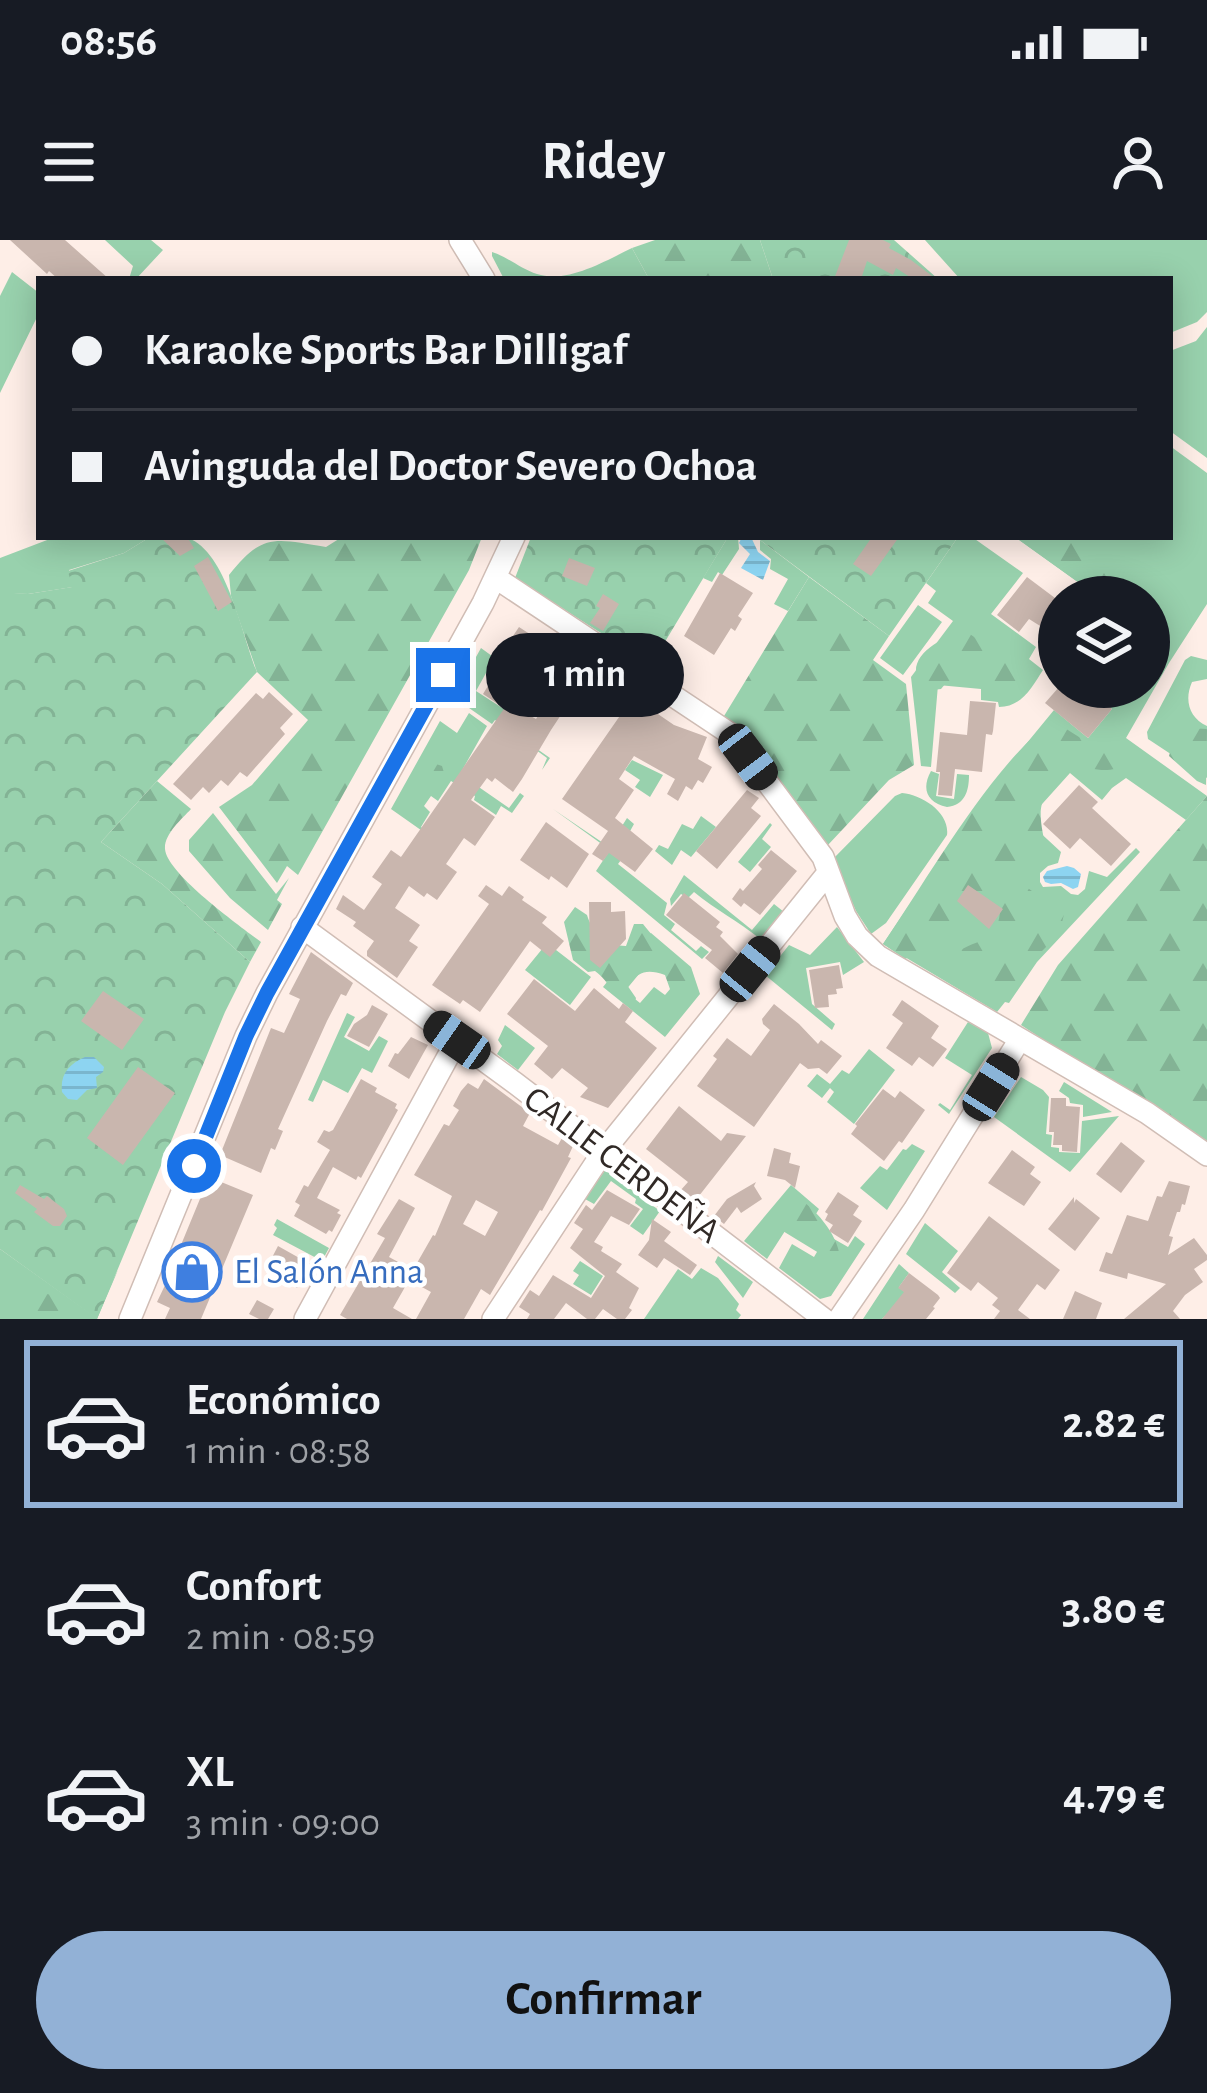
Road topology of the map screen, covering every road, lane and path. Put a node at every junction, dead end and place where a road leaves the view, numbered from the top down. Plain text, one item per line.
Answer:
1 (460, 240) edge
2 (482, 276) edge
3 (513, 540) edge
4 (496, 578) junction
5 (827, 874) junction
6 (302, 927) junction
7 (1020, 1039) junction
8 (457, 1040) junction
9 (603, 1152) junction
10 (1207, 1155) edge
11 (130, 1319) edge
12 (305, 1319) edge
13 (493, 1319) edge
14 (824, 1319) edge
15 (838, 1319) edge

1 - 2 street
3 - 4 street
4 - 5 street
4 - 6 street
5 - 7 street
5 - 9 street
6 - 8 street, CALLE CERDEÑA
6 - 11 street
7 - 10 street
7 - 15 street
8 - 9 street, CALLE CERDEÑA
8 - 12 street
9 - 13 street
9 - 14 street, CALLE CERDEÑA

